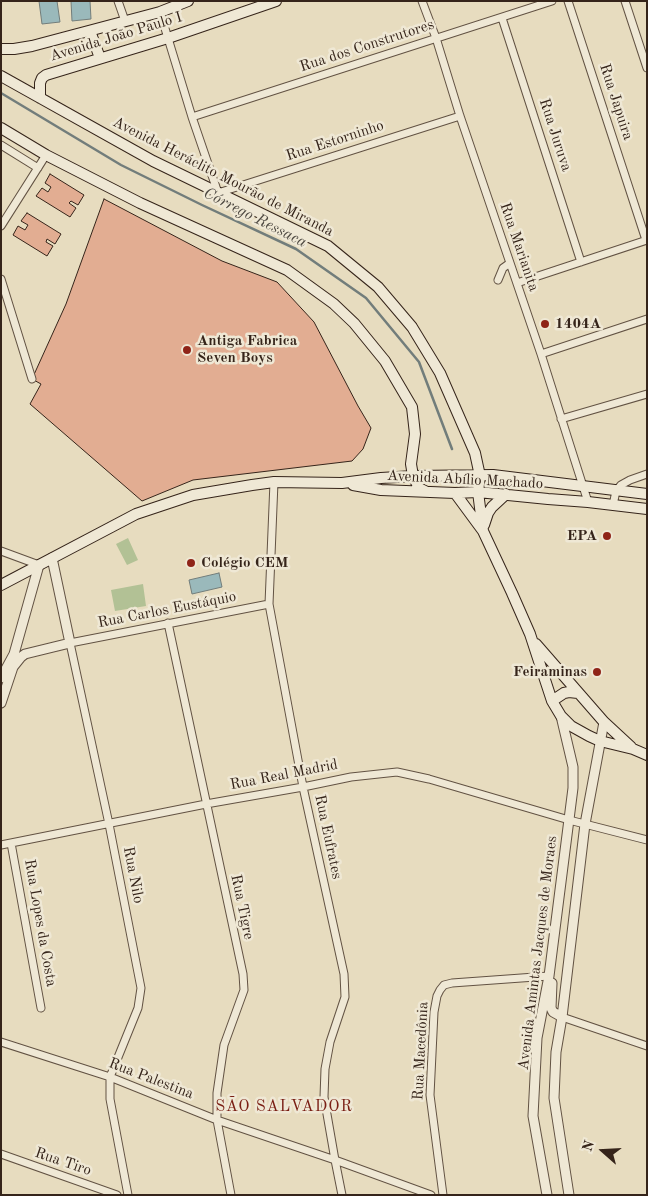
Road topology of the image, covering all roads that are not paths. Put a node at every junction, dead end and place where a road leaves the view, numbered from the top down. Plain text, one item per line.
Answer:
1 (118, 1) edge
2 (188, 1) edge
3 (276, 1) edge
4 (422, 1) edge
5 (552, 1) edge
6 (568, 1) edge
7 (625, 1) edge
8 (160, 12) junction
9 (502, 18) junction
10 (126, 21) junction
11 (90, 31) junction
12 (168, 38) junction
13 (436, 38) junction
14 (1, 49) edge
15 (100, 58) junction
16 (647, 68) edge
17 (1, 76) edge
18 (40, 98) junction
19 (460, 116) junction
20 (192, 117) junction
21 (1, 128) edge
22 (1, 145) edge
23 (46, 155) junction
24 (38, 168) junction
25 (218, 193) junction
26 (1, 226) edge
27 (646, 240) edge
28 (581, 262) junction
29 (510, 263) junction
30 (1, 279) edge
31 (498, 280) dead end
32 (517, 283) junction
33 (647, 319) edge
34 (541, 354) junction
35 (32, 379) dead end
36 (647, 394) edge
37 (561, 419) junction
38 (475, 453) junction
39 (647, 474) edge
40 (493, 475) junction
41 (413, 476) junction
42 (480, 476) junction
43 (274, 482) junction
44 (342, 483) junction
45 (584, 487) junction
46 (616, 491) junction
47 (427, 492) junction
48 (478, 492) junction
49 (455, 494) junction
50 (506, 494) junction
51 (647, 494) edge
52 (588, 502) junction
53 (613, 504) junction
54 (647, 509) edge
55 (483, 531) junction
56 (1, 550) edge
57 (52, 558) junction
58 (39, 565) junction
59 (1, 585) edge
60 (269, 604) junction
61 (168, 623) junction
62 (531, 637) junction
63 (70, 643) junction
64 (1, 678) edge
65 (578, 693) junction
66 (552, 701) junction
67 (1, 702) edge
68 (561, 716) junction
69 (604, 722) junction
70 (600, 741) junction
71 (633, 749) junction
72 (647, 755) edge
73 (303, 787) junction
74 (206, 804) junction
75 (569, 820) junction
76 (109, 824) junction
77 (585, 824) junction
78 (647, 840) edge
79 (12, 843) junction
80 (1, 845) edge
81 (549, 976) junction
82 (41, 1008) dead end
83 (562, 1017) junction
84 (1, 1042) edge
85 (647, 1046) edge
86 (110, 1077) junction
87 (217, 1120) junction
88 (1, 1154) edge
89 (335, 1160) junction
90 (117, 1195) edge
91 (128, 1195) edge
92 (231, 1195) edge
93 (342, 1195) edge
94 (431, 1195) edge
95 (443, 1195) edge
96 (547, 1195) edge
97 (569, 1195) edge

1 - 10 street
2 - 8 main road, Avenida João Paulo I
3 - 12 main road, Avenida João Paulo I
4 - 13 street, Rua Marianita
5 - 9 street, Rua dos Construtores
6 - 27 street, Rua Japuira
7 - 16 street
8 - 10 main road, Avenida João Paulo I
8 - 12 street
9 - 13 street, Rua dos Construtores
9 - 28 street, Rua Juruva
10 - 11 main road, Avenida João Paulo I
11 - 14 main road, Avenida João Paulo I
11 - 15 main road
12 - 15 main road, Avenida João Paulo I
12 - 20 street
13 - 19 street, Rua Marianita
13 - 20 street, Rua dos Construtores
15 - 18 main road, Avenida João Paulo I
17 - 18 main road, Avenida Heráclito Mourão de Miranda
18 - 25 main road, Avenida Heráclito Mourão de Miranda
19 - 25 street, Rua Estorninho
19 - 29 street, Rua Marianita
20 - 25 street
21 - 23 main road
22 - 24 street
23 - 24 street
23 - 41 main road
24 - 26 street
25 - 38 main road, Avenida Heráclito Mourão de Miranda
27 - 28 street
28 - 32 street
29 - 31 street
29 - 32 street, Rua Marianita
30 - 35 street
32 - 34 street, Rua Marianita
33 - 34 street
34 - 37 street, Rua Marianita
36 - 37 street
37 - 45 street, Rua Marianita
38 - 40 main road
38 - 42 main road, Avenida Heráclito Mourão de Miranda
39 - 46 street
40 - 42 main road, Avenida Abílio Machado
40 - 45 main road, Avenida Abílio Machado
41 - 42 main road, Avenida Abílio Machado
41 - 44 main road, Avenida Abílio Machado
41 - 47 main road
42 - 48 main road, Avenida Heráclito Mourão de Miranda
43 - 44 main road, Avenida Abílio Machado
43 - 57 main road, Avenida Abílio Machado
43 - 60 street, Rua Eufrates
44 - 47 main road, Avenida Abílio Machado
45 - 46 main road, Avenida Abílio Machado
45 - 52 street, Rua Marianita
46 - 51 main road, Avenida Abílio Machado
46 - 53 street
47 - 49 main road, Avenida Abílio Machado
48 - 49 main road, Avenida Abílio Machado
48 - 50 main road, Avenida Abílio Machado
48 - 55 main road, Avenida Heráclito Mourão de Miranda
49 - 55 main road
50 - 52 main road, Avenida Abílio Machado
50 - 55 main road
52 - 53 main road, Avenida Abílio Machado
53 - 54 main road, Avenida Abílio Machado
55 - 62 main road
56 - 58 street
57 - 58 main road, Avenida Abílio Machado
57 - 63 street, Rua Nilo
58 - 59 main road, Avenida Abílio Machado
58 - 64 street
60 - 61 street, Rua Carlos Eustáquio
60 - 73 street, Rua Eufrates
61 - 63 street, Rua Carlos Eustáquio
61 - 74 street, Rua Tigre
62 - 65 main road
62 - 66 main road
63 - 67 street
63 - 76 street, Rua Nilo
65 - 66 main road
65 - 69 main road
66 - 68 main road
68 - 70 main road
68 - 75 street, Avenida Amintas Jacques de Moraes
69 - 70 street, Avenida Amintas Jacques de Moraes
69 - 71 main road
70 - 71 main road
70 - 77 street, Avenida Amintas Jacques de Moraes
71 - 72 main road
73 - 74 street, Rua Real Madrid
73 - 75 street, Rua Real Madrid
73 - 89 street, Rua Eufrates
74 - 76 street, Rua Real Madrid
74 - 87 street, Rua Tigre
75 - 77 street, Rua Real Madrid
75 - 81 street, Avenida Amintas Jacques de Moraes
76 - 79 street, Rua Real Madrid
76 - 86 street, Rua Nilo
77 - 78 street, Rua Real Madrid
77 - 83 street, Avenida Amintas Jacques de Moraes
79 - 80 street, Rua Real Madrid
79 - 82 street, Rua Lopes da Costa
81 - 83 street
81 - 95 street, Rua Macedônia
81 - 96 street, Avenida Amintas Jacques de Moraes
83 - 85 street
83 - 97 street, Avenida Amintas Jacques de Moraes
84 - 86 street, Rua Palestina
86 - 87 street, Rua Palestina
86 - 91 street, Rua Nilo
87 - 89 street, Rua Palestina
87 - 92 street, Rua Tigre
88 - 90 street, Rua Tiro
89 - 93 street, Rua Eufrates
89 - 94 street, Rua Palestina

